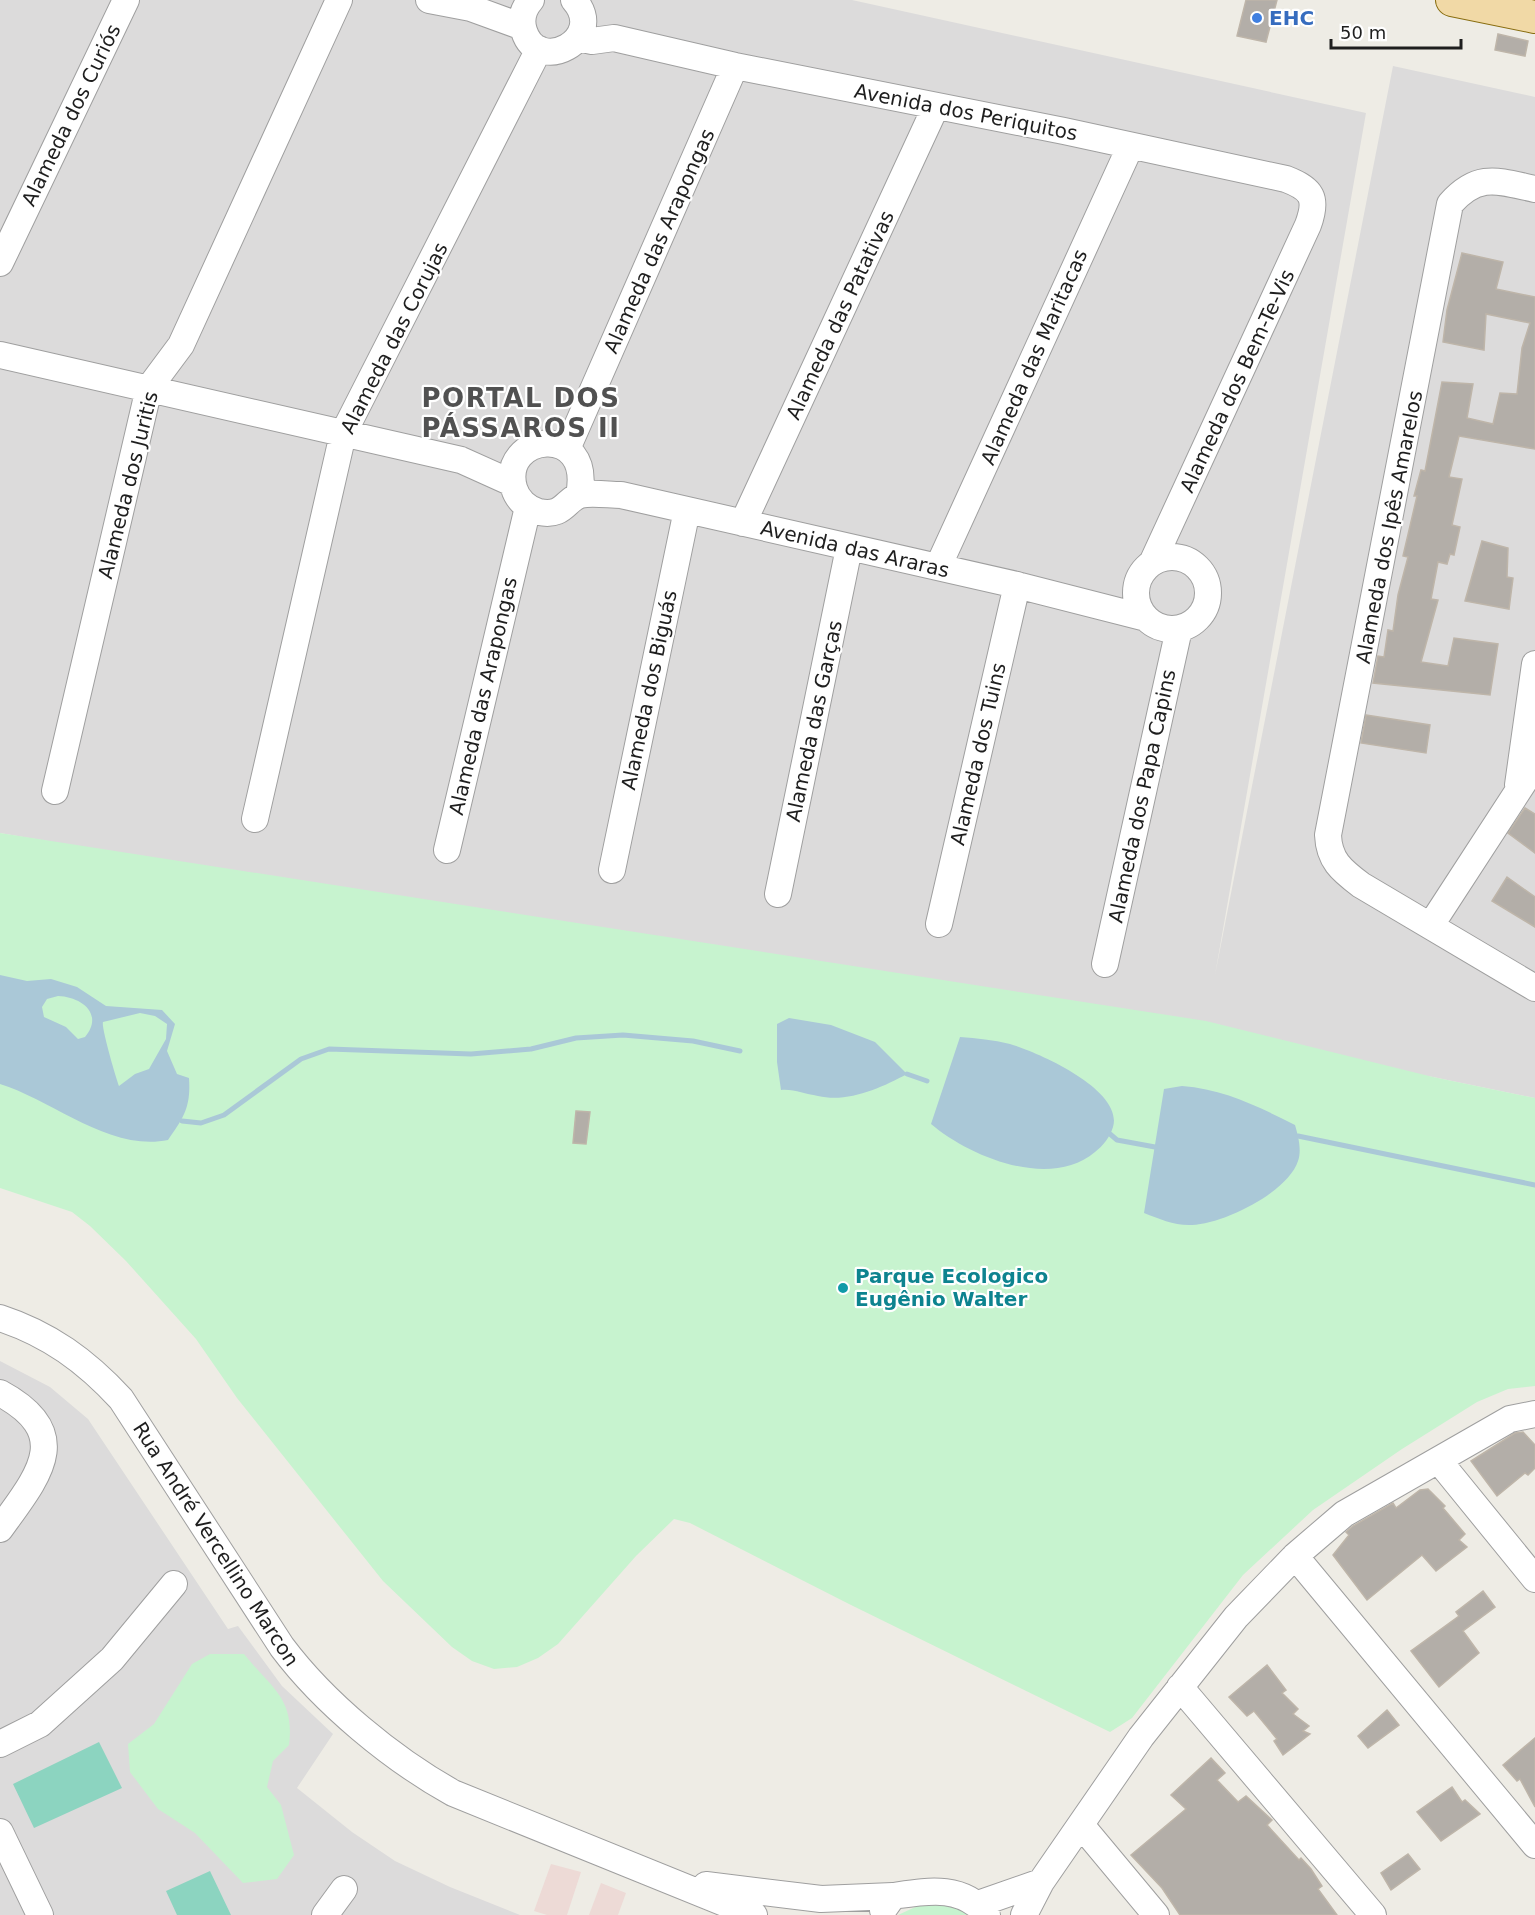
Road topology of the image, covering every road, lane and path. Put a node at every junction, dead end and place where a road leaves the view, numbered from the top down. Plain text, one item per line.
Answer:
1 (126, 0) edge
2 (339, 0) edge
3 (429, 0) edge
4 (1452, 0) edge
5 (527, 10) edge
6 (1535, 17) edge
7 (578, 20) edge
8 (539, 49) junction
9 (735, 66) junction
10 (936, 106) junction
11 (1130, 147) junction
12 (1535, 189) edge
13 (1312, 198) joint
14 (0, 263) edge
15 (0, 355) edge
16 (149, 388) junction
17 (344, 434) junction
18 (567, 449) junction
19 (518, 458) junction
20 (461, 459) junction
21 (512, 483) junction
22 (580, 483) junction
23 (528, 507) junction
24 (687, 510) junction
25 (743, 524) junction
26 (849, 548) junction
27 (1152, 563) junction
28 (938, 567) junction
29 (1017, 585) junction
30 (1137, 586) junction
31 (1089, 603) junction
32 (1142, 617) junction
33 (1179, 629) junction
34 (1534, 671) edge
35 (1535, 765) edge
36 (55, 791) dead end
37 (1517, 794) junction
38 (255, 819) dead end
39 (447, 850) dead end
40 (612, 870) dead end
41 (778, 894) dead end
42 (939, 924) dead end
43 (1431, 925) junction
44 (1105, 964) dead end
45 (1535, 988) edge
46 (0, 1318) edge
47 (0, 1393) edge
48 (1535, 1414) edge
49 (1439, 1461) junction
50 (0, 1529) edge
51 (1295, 1556) junction
52 (1535, 1579) edge
53 (174, 1584) dead end
54 (1180, 1687) junction
55 (0, 1744) edge
56 (1081, 1825) junction
57 (0, 1832) edge
58 (1535, 1845) edge
59 (662, 1878) junction
60 (1041, 1882) junction
61 (344, 1889) dead end
62 (886, 1906) edge
63 (982, 1909) edge
64 (36, 1914) edge
65 (325, 1915) edge
66 (754, 1915) edge
67 (1024, 1915) edge
68 (1155, 1915) edge
69 (1372, 1915) edge

1 - 14 street, Alameda dos Curiós
2 - 16 street, Alameda dos Juritis
3 - 5 street
4 - 6 main road
5 - 8 street
7 - 8 street
7 - 9 street, Avenida dos Periquitos
8 - 17 street, Alameda das Corujas
9 - 10 street, Avenida dos Periquitos
9 - 18 street, Alameda das Arapongas
10 - 11 street, Avenida dos Periquitos
10 - 25 street, Alameda das Patativas
11 - 13 street, Avenida dos Periquitos
11 - 28 street, Alameda das Maritacas
12 - 43 street, Alameda dos Ipês Amarelos
13 - 27 street, Alameda dos Bem-Te-Vis
15 - 16 street
16 - 17 street
16 - 36 street, Alameda dos Juritis
17 - 20 street
17 - 38 street, Alameda das Corujas
18 - 19 street
18 - 22 street
19 - 20 street
19 - 21 street
20 - 21 street
21 - 23 street
22 - 23 street
22 - 24 street, Avenida das Araras
23 - 39 street, Alameda das Arapongas
24 - 25 street, Avenida das Araras
24 - 40 street, Alameda dos Biguás
25 - 26 street, Avenida das Araras
26 - 28 street, Avenida das Araras
26 - 41 street, Alameda das Garças
27 - 30 street
27 - 33 street
28 - 29 street, Avenida das Araras
29 - 31 street, Avenida das Araras
29 - 42 street, Alameda dos Tuins
30 - 31 street
30 - 32 street
31 - 32 street, Avenida das Araras
32 - 33 street
33 - 44 street, Alameda dos Papa Capins
34 - 37 street
35 - 37 street
37 - 43 street
43 - 45 street
46 - 59 street, Rua André Vercellino Marcon
47 - 50 street
48 - 49 street
49 - 51 street
49 - 52 street
51 - 54 street
51 - 58 street
53 - 55 street
54 - 56 street
54 - 69 street
56 - 60 street
56 - 68 street
57 - 64 street
59 - 62 street, Rua André Vercellino Marcon
59 - 66 street, Rua André Vercellino Marcon
60 - 63 street
60 - 67 street
61 - 65 street
62 - 63 street, Rua André Vercellino Marcon

